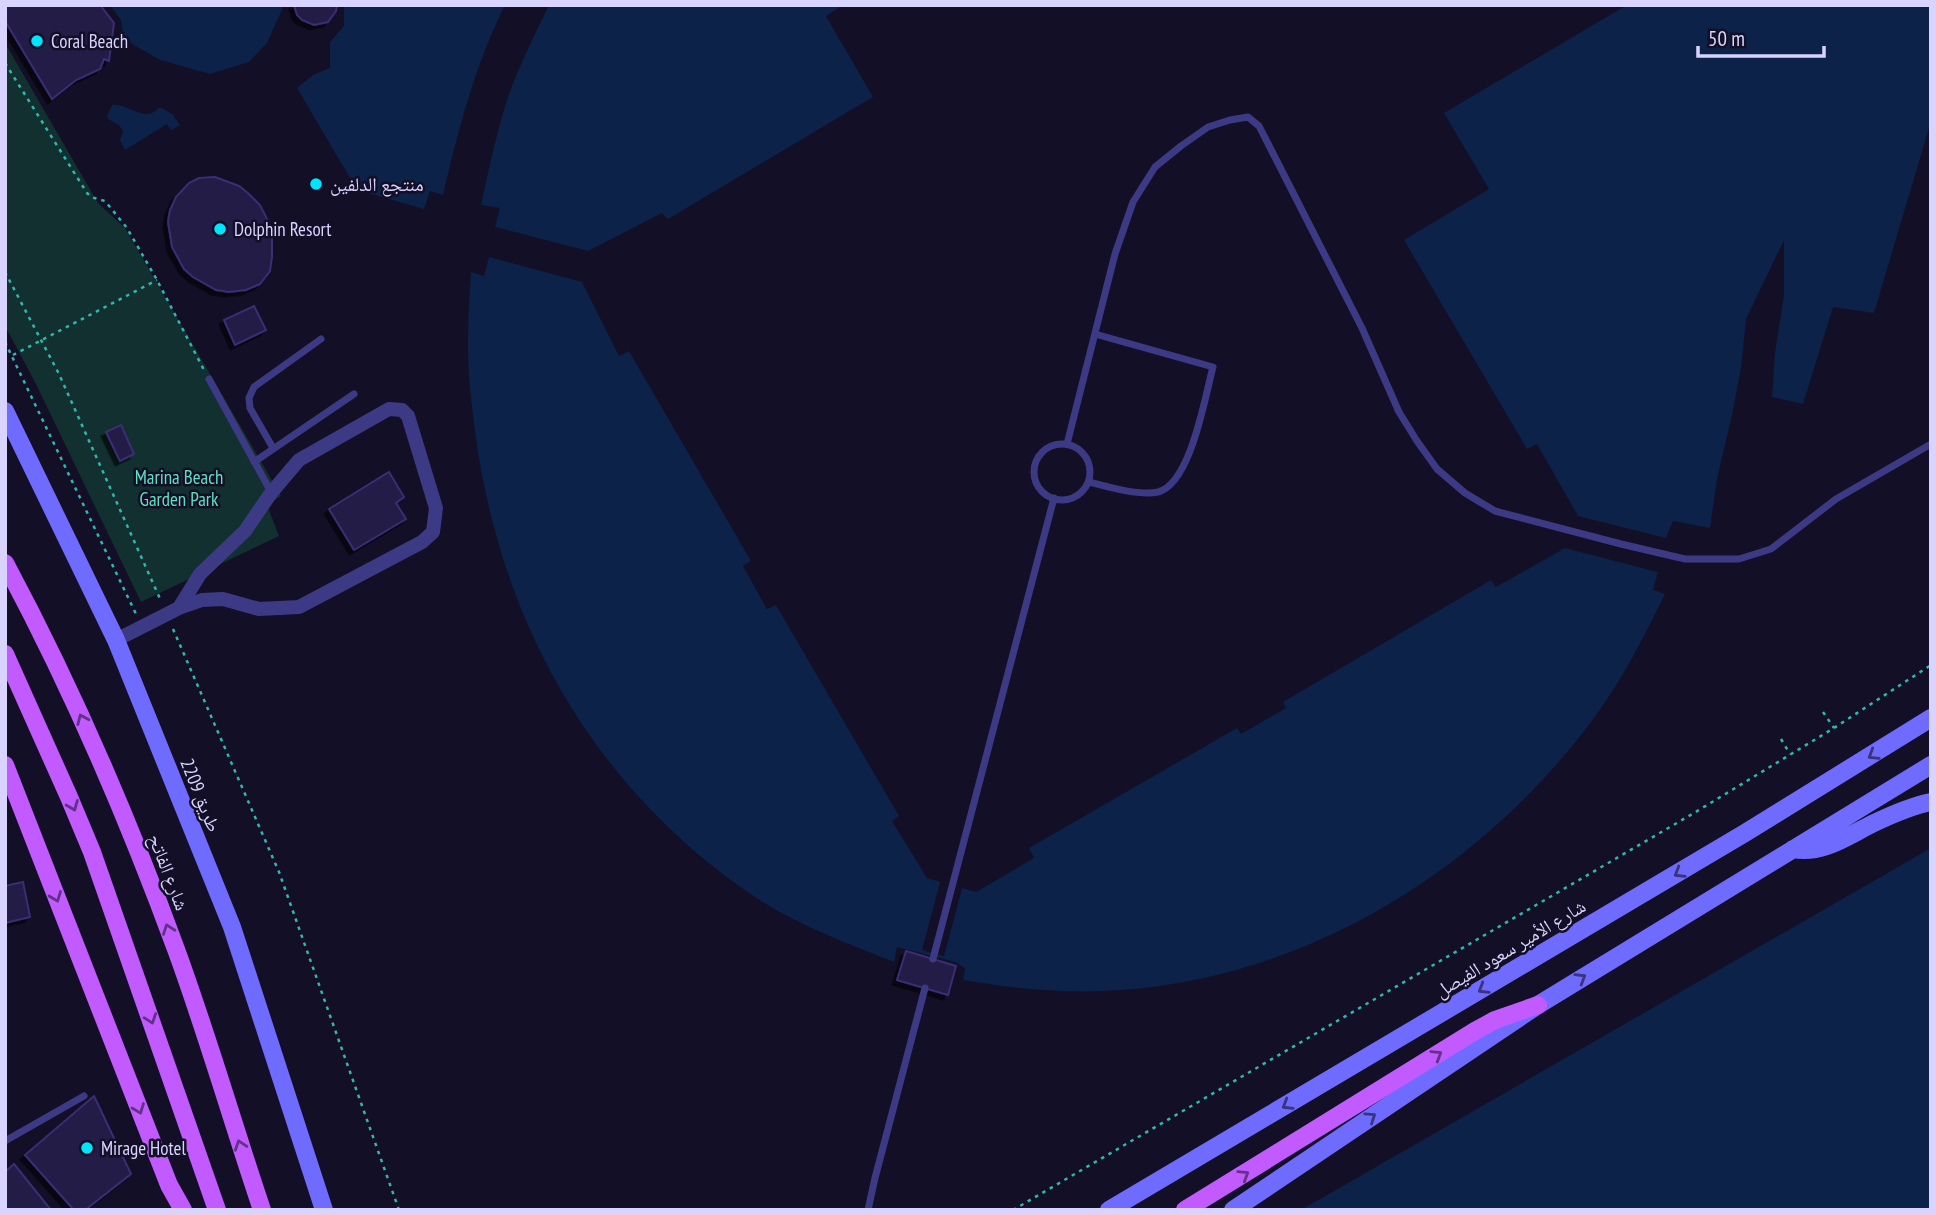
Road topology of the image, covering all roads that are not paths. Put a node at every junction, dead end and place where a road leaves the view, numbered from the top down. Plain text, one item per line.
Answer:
1 (1095, 334) junction
2 (321, 339) dead end
3 (209, 379) road end
4 (354, 394) dead end
5 (5, 411) edge
6 (1068, 444) junction
7 (1931, 444) edge
8 (273, 448) junction
9 (254, 462) junction
10 (1089, 482) junction
11 (271, 493) junction
12 (1054, 499) junction
13 (5, 563) edge
14 (173, 611) junction
15 (116, 640) junction
16 (5, 654) edge
17 (1931, 718) edge
18 (5, 765) edge
19 (1931, 765) edge
20 (1931, 802) edge
21 (1793, 849) junction
22 (933, 958) dead end
23 (925, 988) dead end
24 (1538, 1005) junction
25 (84, 1097) dead end
26 (5, 1141) edge
27 (183, 1210) edge
28 (217, 1210) edge
29 (262, 1210) edge
30 (324, 1210) edge
31 (869, 1210) edge
32 (1109, 1210) edge
33 (1185, 1210) edge
34 (1233, 1210) edge

1 - 6 lane
1 - 7 lane
1 - 10 lane
2 - 8 lane
3 - 9 lane
4 - 8 lane
5 - 15 street, طريق 2209
6 - 10 lane
6 - 12 lane
8 - 9 lane
9 - 11 lane
10 - 12 lane
11 - 14 street
11 - 14 street
12 - 22 lane
29 -> 13 main road, شارع الفاتح
14 - 15 street
15 - 30 street, طريق 2209
16 -> 28 main road
17 -> 32 street, شارع الأمير سعود الفيصل
18 -> 27 main road
19 - 21 street
20 - 21 street
24 -> 21 street
23 - 31 lane
33 -> 24 main road
34 -> 24 street
25 - 26 lane

